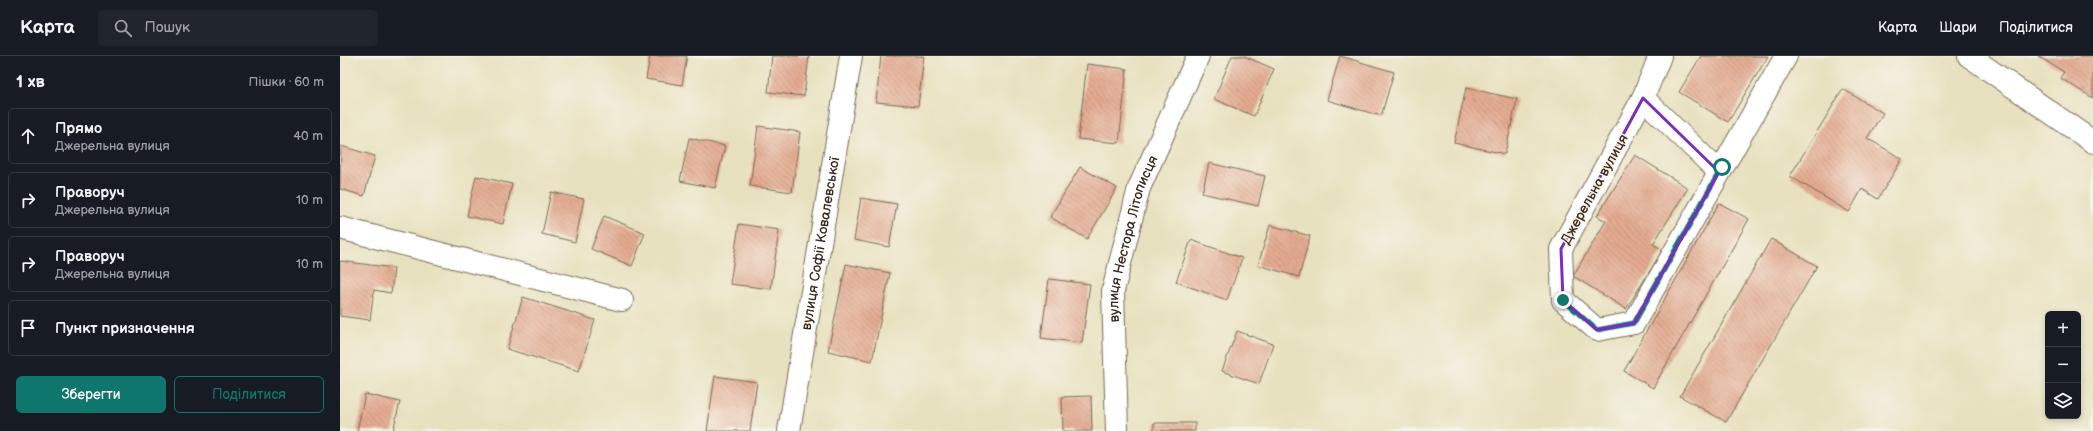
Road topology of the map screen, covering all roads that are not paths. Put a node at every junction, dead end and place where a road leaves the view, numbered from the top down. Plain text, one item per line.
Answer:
1 (851, 56) edge
2 (1198, 56) edge
3 (1660, 56) edge
4 (1786, 56) edge
5 (1969, 56) edge
6 (1643, 98) junction
7 (2093, 142) edge
8 (1719, 172) junction
9 (340, 228) edge
10 (622, 300) dead end
11 (789, 431) edge
12 (1117, 431) edge

1 - 11 street, вулиця Софії Ковалевської
2 - 12 street, вулиця Нестора Літописця
3 - 6 street, Джерельна вулиця
4 - 8 street, Джерельна вулиця
5 - 7 street
6 - 8 street
6 - 8 street, Джерельна вулиця
9 - 10 street

